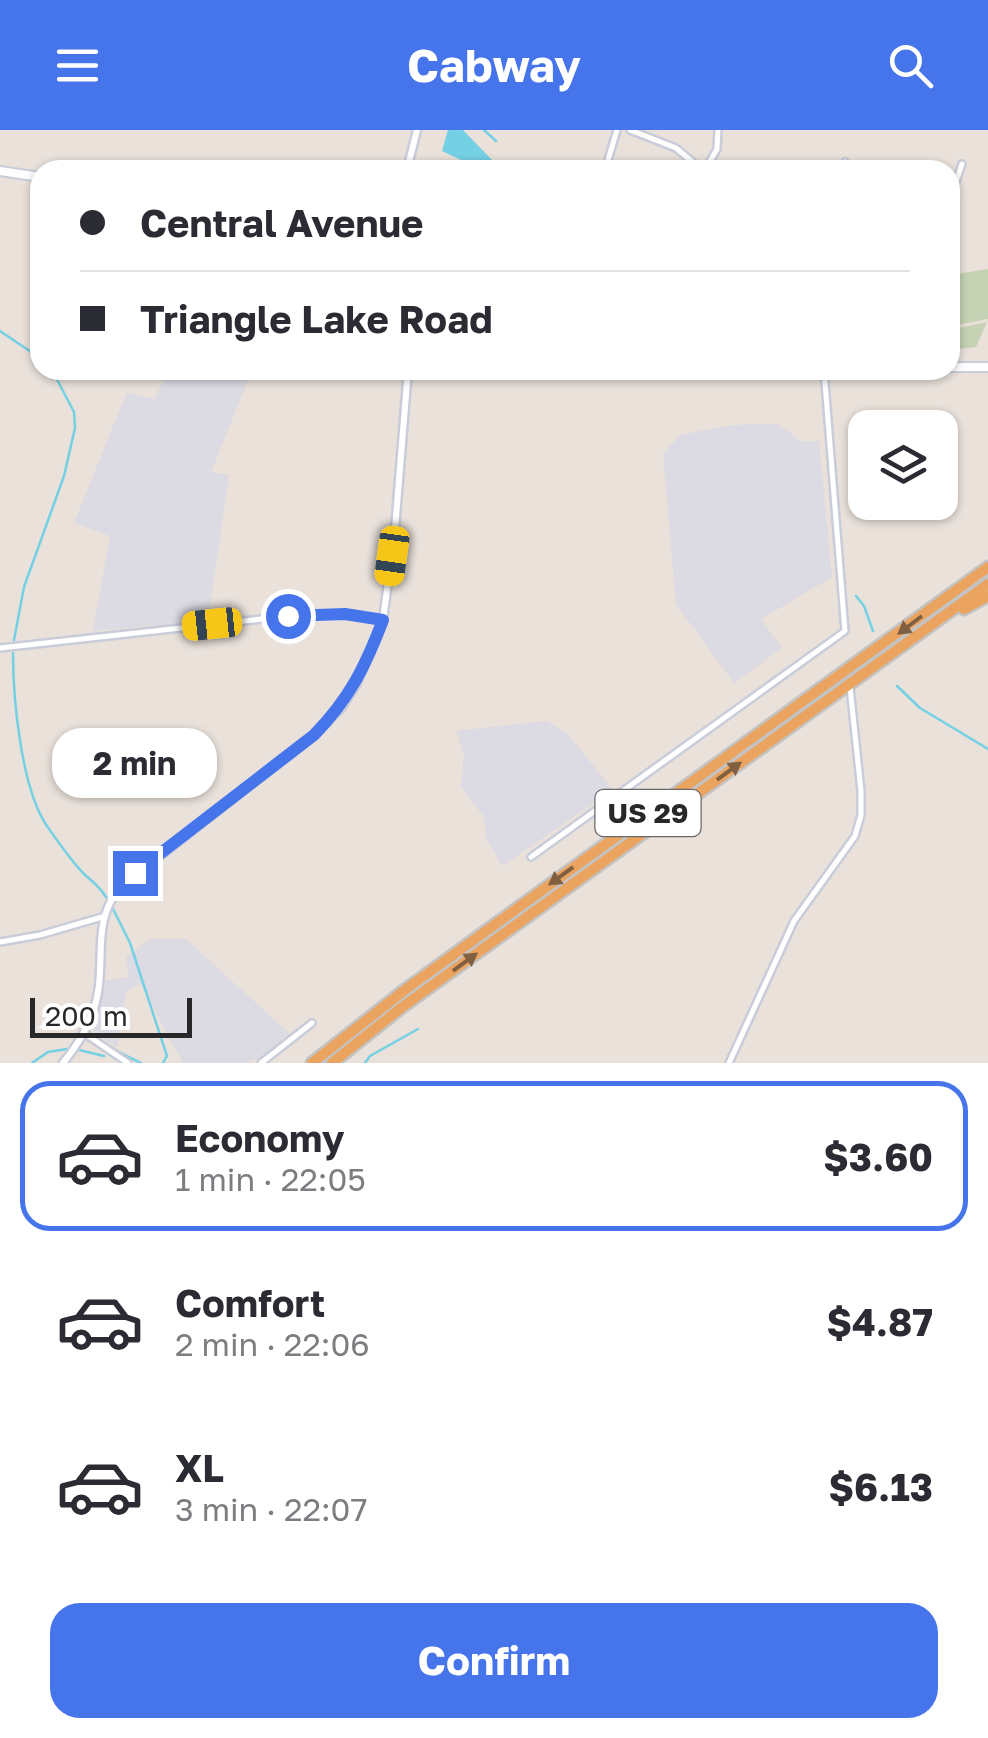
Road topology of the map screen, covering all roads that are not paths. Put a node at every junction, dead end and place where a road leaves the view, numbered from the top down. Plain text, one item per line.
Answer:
1 (417, 130) edge
2 (617, 130) edge
3 (630, 130) edge
4 (718, 130) edge
5 (410, 160) edge
6 (608, 160) edge
7 (691, 160) edge
8 (712, 160) edge
9 (962, 164) dead end
10 (960, 170) edge
11 (0, 171) edge
12 (30, 176) edge
13 (960, 366) edge
14 (988, 366) edge
15 (407, 380) edge
16 (825, 380) edge
17 (988, 564) edge
18 (988, 584) edge
19 (988, 596) edge
20 (383, 620) junction
21 (908, 643) junction
22 (0, 648) edge
23 (850, 684) junction
24 (531, 857) dead end
25 (102, 917) junction
26 (0, 942) edge
27 (312, 1023) dead end
28 (84, 1032) junction
29 (63, 1063) edge
30 (128, 1063) edge
31 (262, 1063) edge
32 (312, 1063) edge
33 (332, 1063) edge
34 (729, 1063) edge

1 - 5 street
2 - 6 street
3 - 7 street
4 - 8 street
9 - 10 street
11 - 12 main road
13 - 14 main road
15 - 20 street
16 - 24 street
17 -> 32 highway, US 29
18 - 21 highway, US 29
19 - 21 highway
20 - 22 street
20 - 25 street
21 - 23 highway, US 29
33 -> 23 highway, US 29
23 - 34 street
25 - 26 street
25 - 28 street
27 - 31 street
28 - 29 street
28 - 30 street

